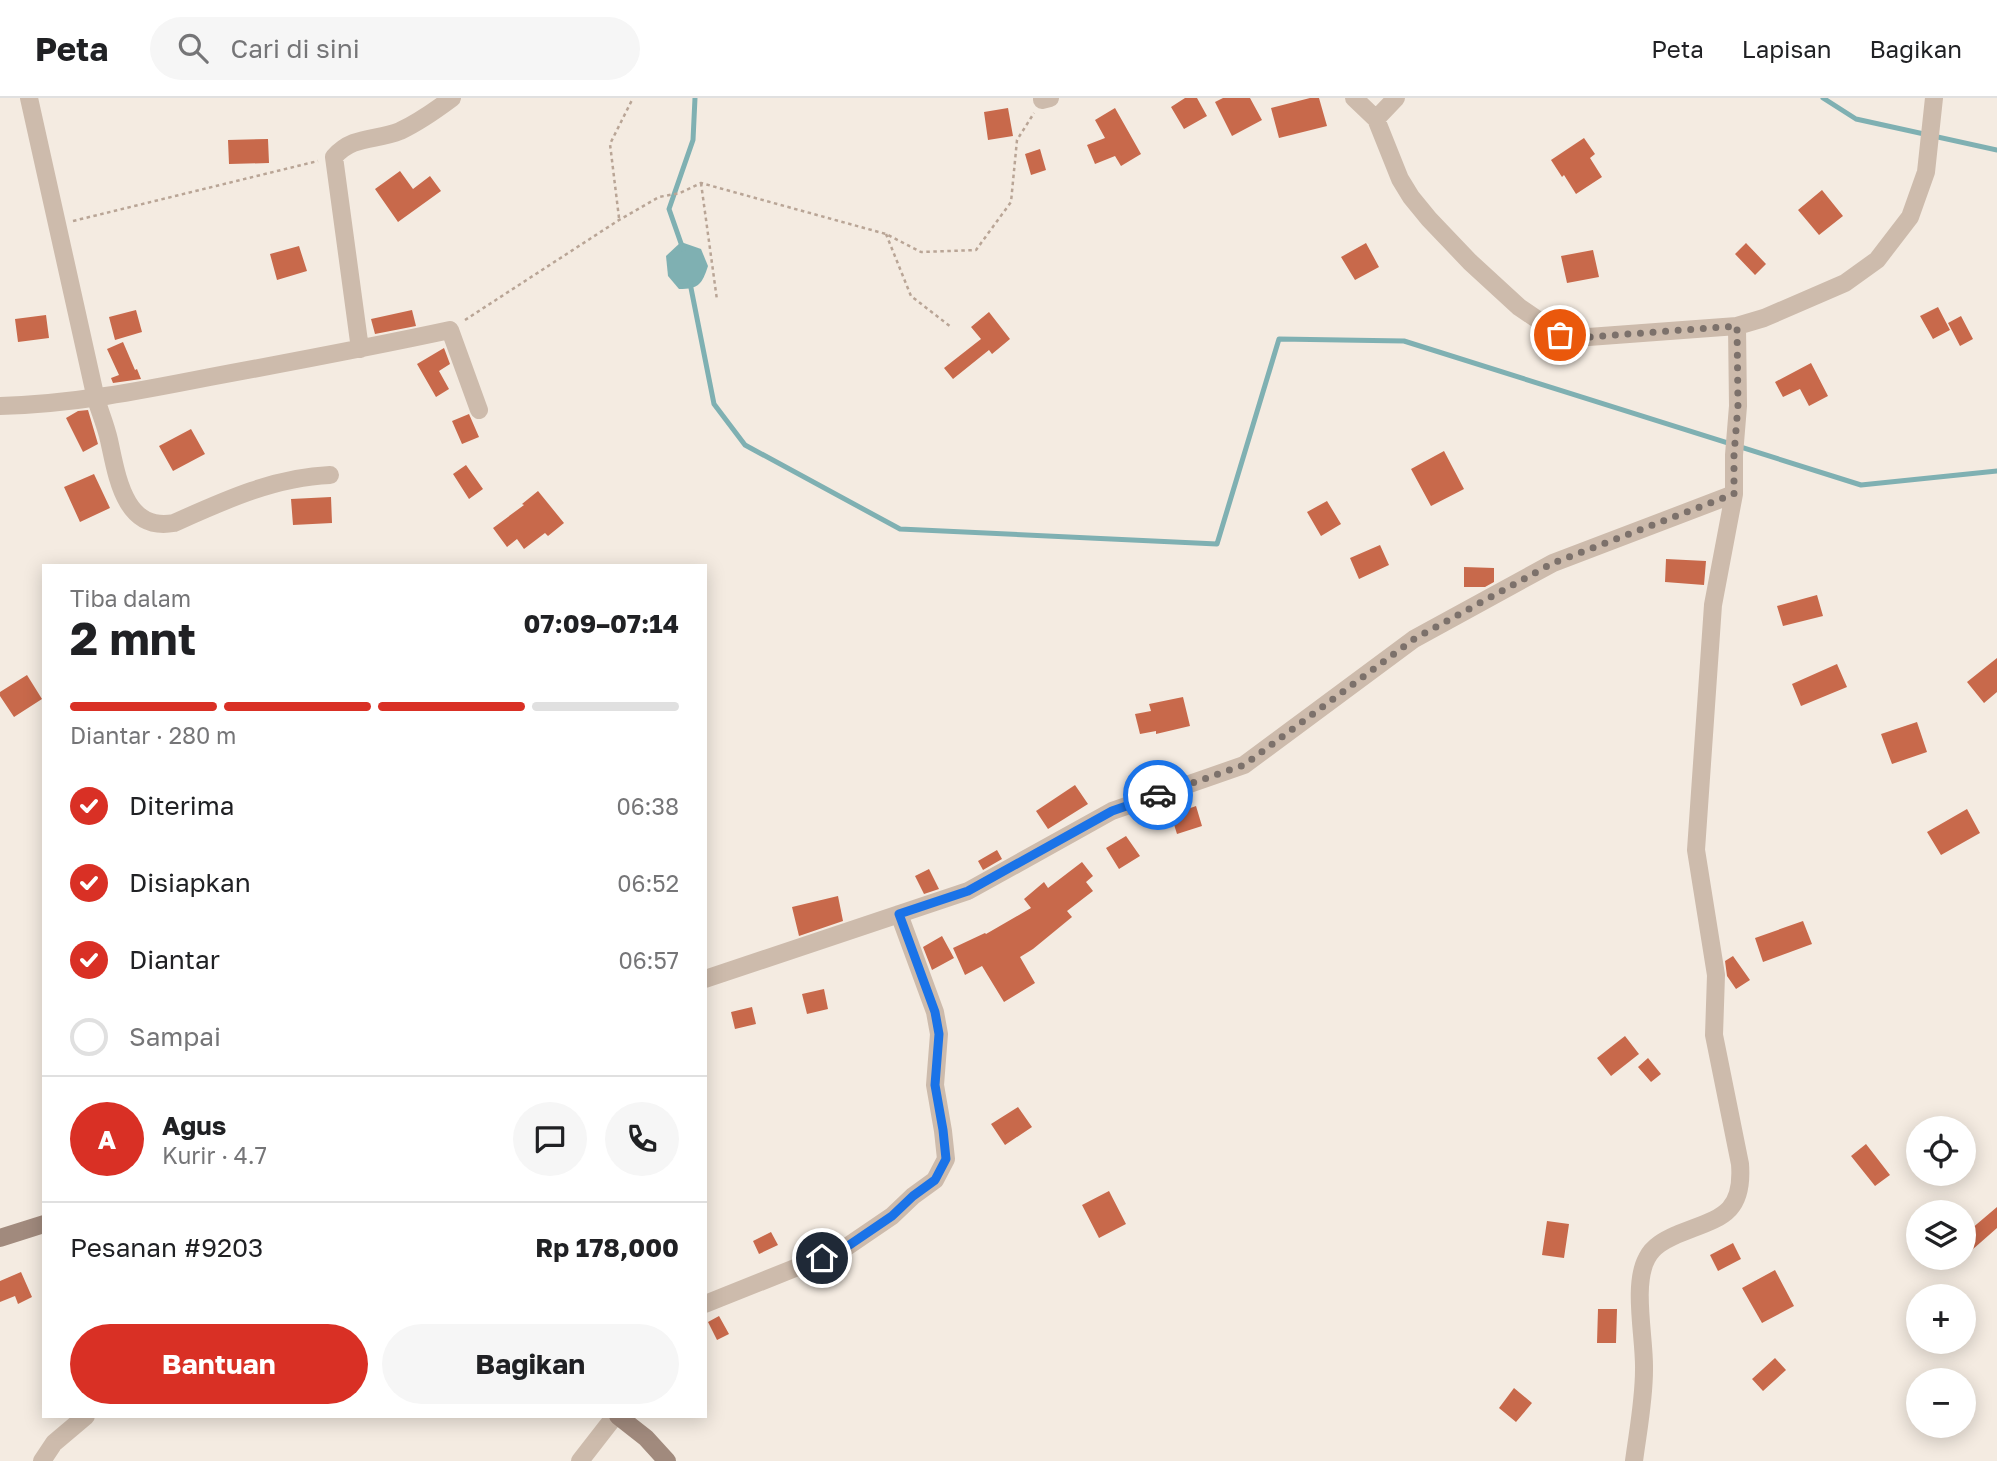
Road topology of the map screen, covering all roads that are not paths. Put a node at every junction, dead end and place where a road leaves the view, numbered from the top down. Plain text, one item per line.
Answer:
1 (29, 98) edge
2 (452, 98) edge
3 (1354, 98) edge
4 (1396, 98) edge
5 (1934, 98) edge
6 (1376, 119) junction
7 (1737, 326) junction
8 (360, 349) junction
9 (96, 399) junction
10 (0, 405) edge
11 (479, 410) dead end
12 (330, 475) dead end
13 (1734, 494) junction
14 (899, 914) junction
15 (707, 978) edge
16 (42, 1225) edge
17 (0, 1238) edge
18 (707, 1303) edge
19 (84, 1418) edge
20 (615, 1418) edge
21 (620, 1418) edge
22 (42, 1461) edge
23 (580, 1461) edge
24 (667, 1461) edge
25 (1634, 1461) edge

1 - 9 street
2 - 8 street
3 - 6 street
4 - 6 street
5 - 7 street
6 - 7 street
7 - 13 street
8 - 9 street
8 - 11 street
9 - 10 street
9 - 12 street
13 - 14 street
13 - 25 street
14 - 15 street
14 - 18 street
16 - 17 street
19 - 22 street
20 - 23 street
21 - 24 street

